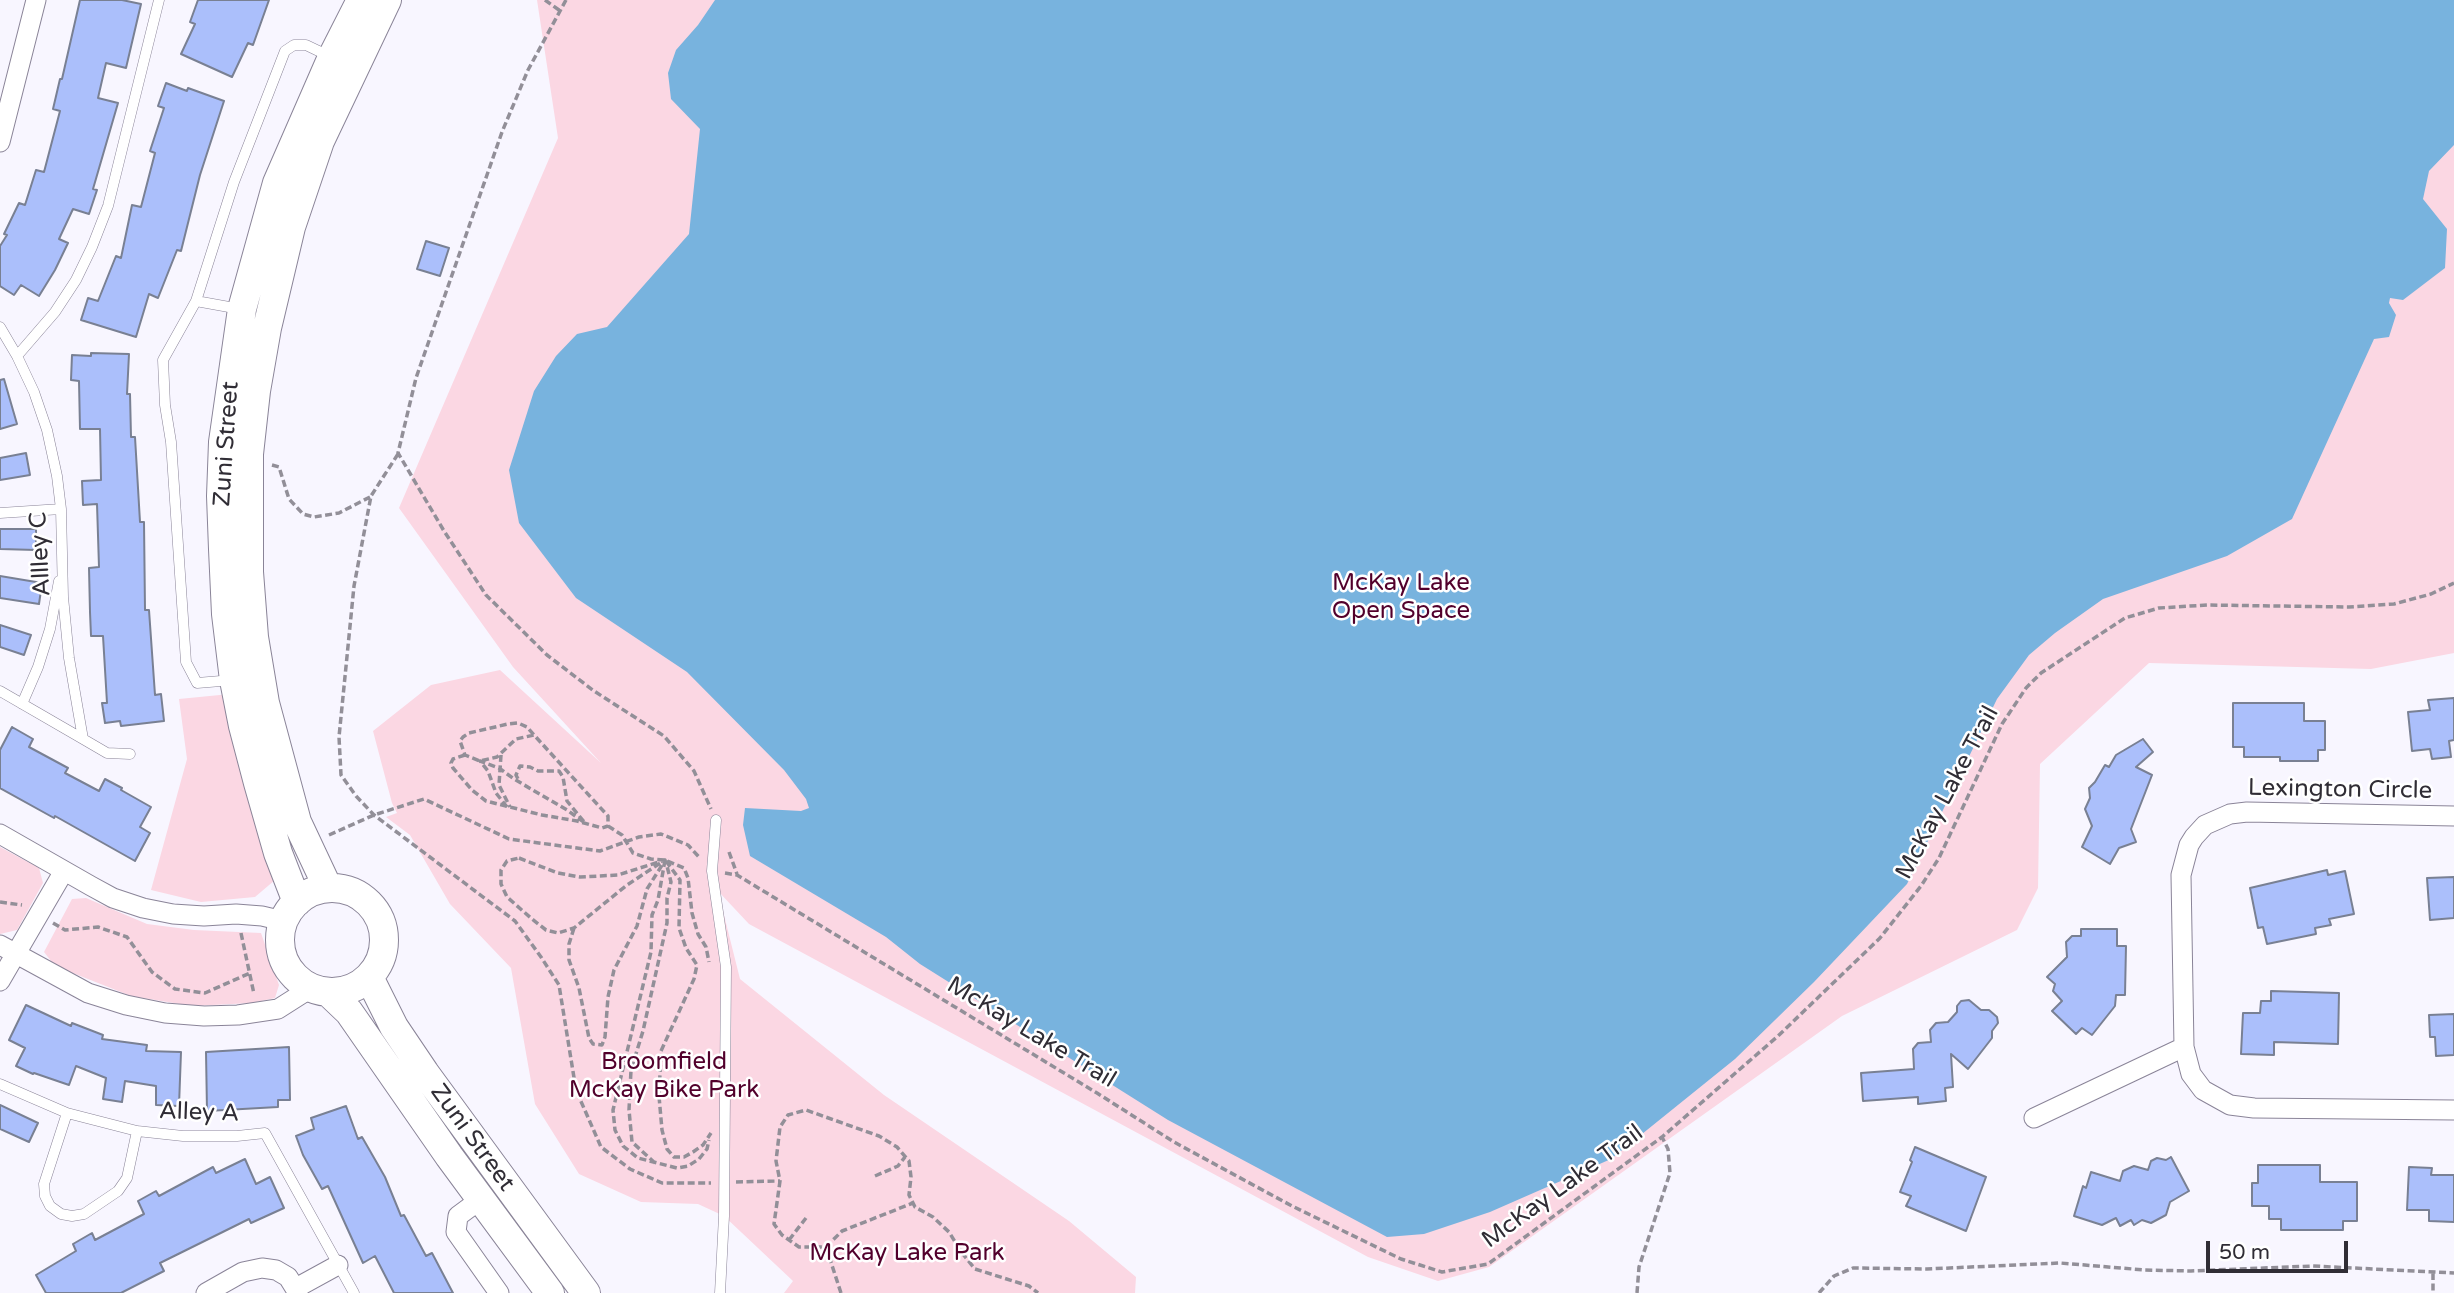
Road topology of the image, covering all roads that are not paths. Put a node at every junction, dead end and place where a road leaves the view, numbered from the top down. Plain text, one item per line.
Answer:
1 (36, 0) edge
2 (159, 0) edge
3 (361, 0) edge
4 (387, 0) edge
5 (332, 57) junction
6 (0, 142) edge
7 (196, 301) junction
8 (242, 309) junction
9 (0, 327) edge
10 (18, 356) junction
11 (61, 509) junction
12 (0, 513) edge
13 (62, 536) junction
14 (234, 680) junction
15 (0, 691) edge
16 (22, 704) junction
17 (83, 739) junction
18 (130, 754) dead end
19 (2454, 816) edge
20 (716, 820) road end
21 (0, 834) edge
22 (64, 871) junction
23 (328, 888) junction
24 (290, 911) junction
25 (8, 950) edge
26 (369, 977) junction
27 (0, 981) edge
28 (319, 990) junction
29 (2184, 1047) junction
30 (0, 1084) edge
31 (2454, 1110) edge
32 (67, 1113) junction
33 (2034, 1118) dead end
34 (137, 1131) junction
35 (481, 1199) junction
36 (338, 1265) junction
37 (297, 1291) edge
38 (207, 1293) edge
39 (354, 1293) edge
40 (499, 1293) edge
41 (550, 1293) edge
42 (586, 1293) edge
43 (720, 1293) edge

1 - 6 street
2 - 10 lane
3 - 5 main road, Zuni Street
4 - 23 main road, Zuni Street
5 - 7 lane
5 - 8 main road, Zuni Street
7 - 8 lane
7 - 14 lane
8 - 14 main road, Zuni Street
9 - 10 lane, Allley C
10 - 11 lane, Allley C
11 - 12 lane
11 - 13 lane, Allley C
13 - 16 lane
13 - 17 lane, Allley C
14 - 24 main road, Zuni Street
15 - 16 lane
16 - 17 lane
17 - 18 lane
19 - 29 street, Lexington Circle
20 - 43 lane
21 - 22 street
22 - 24 street
22 - 25 street
23 - 24 main road
23 - 26 main road
24 - 28 main road
25 - 27 street
25 - 28 street
26 - 28 main road
26 - 42 main road, Zuni Street
28 - 35 main road, Zuni Street
29 - 31 street, Lexington Circle
29 - 33 street
30 - 32 lane, Alley A
32 - 34 lane, Alley A
32 - 34 lane
34 - 36 lane, Alley A
35 - 40 street
35 - 41 main road, Zuni Street
36 - 37 street
36 - 39 lane, Alley A
37 - 38 street

